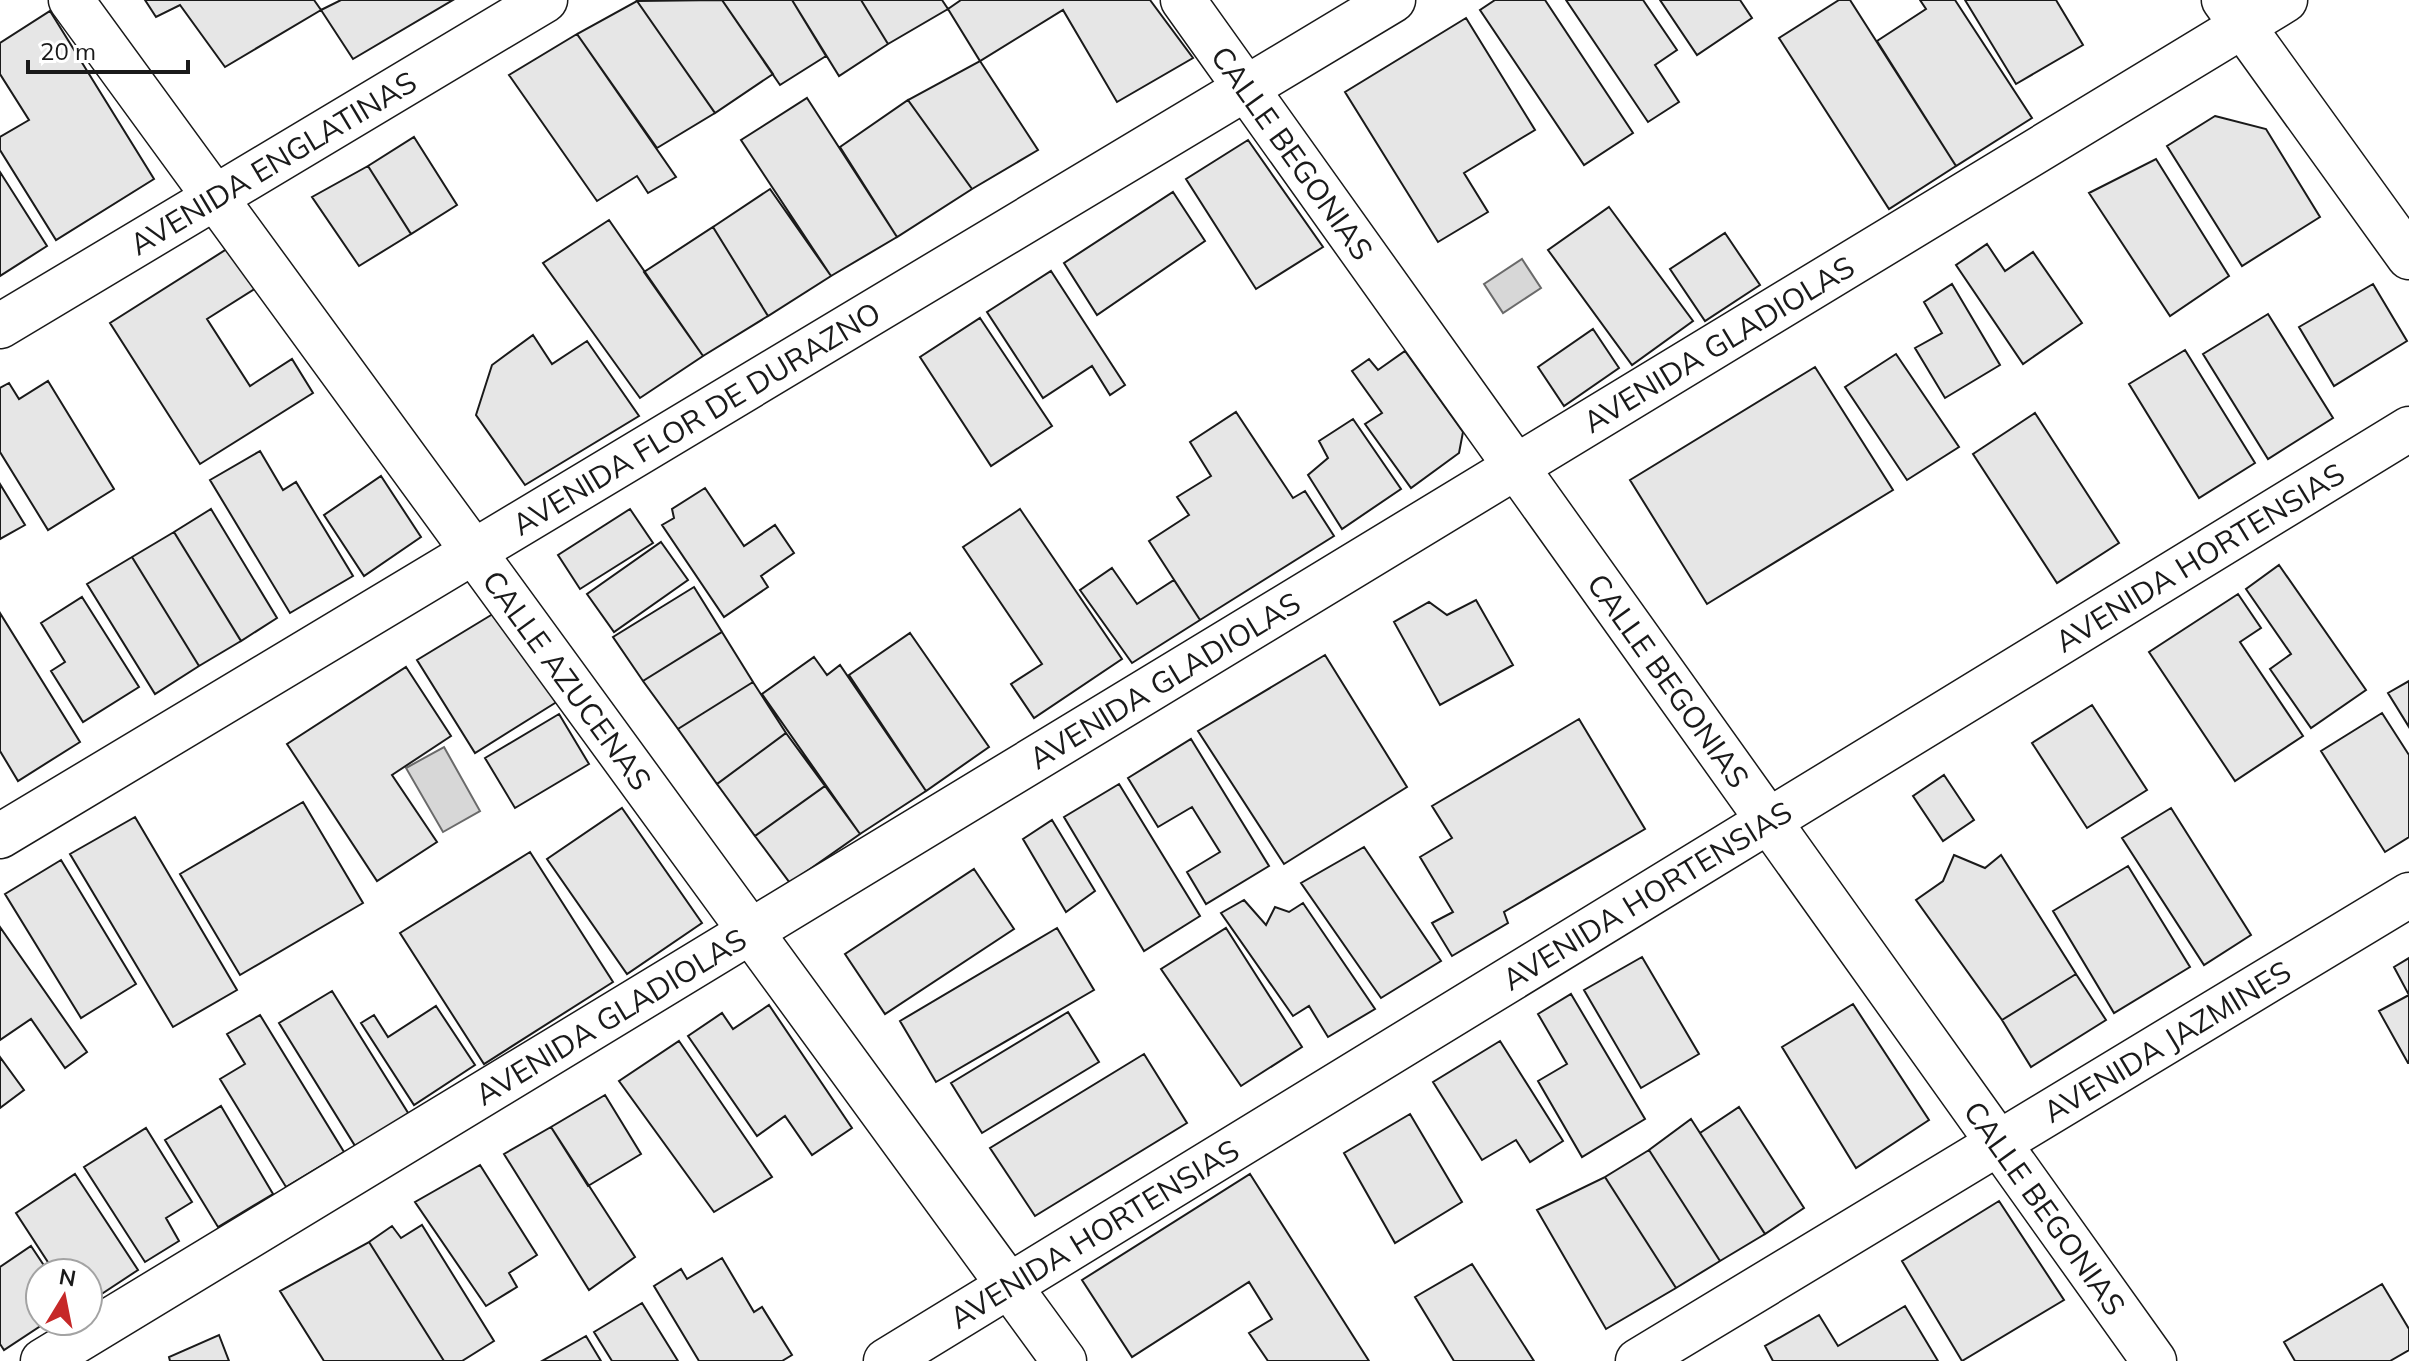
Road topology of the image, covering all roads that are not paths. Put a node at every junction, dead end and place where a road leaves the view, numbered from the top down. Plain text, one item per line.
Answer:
1 (71, 0) edge
2 (545, 0) edge
3 (1183, 0) edge
4 (1393, 0) edge
5 (2285, 0) edge
6 (2234, 13) edge
7 (1246, 88) junction
8 (215, 197) junction
9 (2409, 257) edge
10 (0, 326) edge
11 (2409, 429) edge
12 (1517, 467) junction
13 (474, 552) junction
14 (1769, 820) junction
15 (0, 836) edge
16 (2409, 895) edge
17 (751, 931) junction
18 (1999, 1143) junction
19 (1009, 1286) junction
20 (43, 1361) edge
21 (886, 1361) edge
22 (1064, 1361) edge
23 (1638, 1361) edge
24 (2154, 1361) edge

1 - 8 street, CALLE AZUCENAS
2 - 8 street, AVENIDA ENGLATINAS
3 - 7 street, CALLE BEGONIAS
4 - 7 street, AVENIDA FLOR DE DURAZNO
5 - 6 street, AVENIDA GLADIOLAS
6 - 9 street
6 - 12 street, AVENIDA GLADIOLAS
7 - 12 street, CALLE BEGONIAS
7 - 13 street, AVENIDA FLOR DE DURAZNO
8 - 10 street, AVENIDA ENGLATINAS
8 - 13 street, CALLE AZUCENAS
11 - 14 street, AVENIDA HORTENSIAS
12 - 14 street, CALLE BEGONIAS
12 - 17 street, AVENIDA GLADIOLAS
13 - 15 street, AVENIDA FLOR DE DURAZNO
13 - 17 street, CALLE AZUCENAS
14 - 18 street, CALLE BEGONIAS
14 - 19 street, AVENIDA HORTENSIAS
16 - 18 street, AVENIDA JAZMINES
17 - 19 street, CALLE AZUCENAS
17 - 20 street, AVENIDA GLADIOLAS
18 - 23 street, AVENIDA JAZMINES
18 - 24 street, CALLE BEGONIAS
19 - 21 street, AVENIDA HORTENSIAS
19 - 22 street, CALLE AZUCENAS

